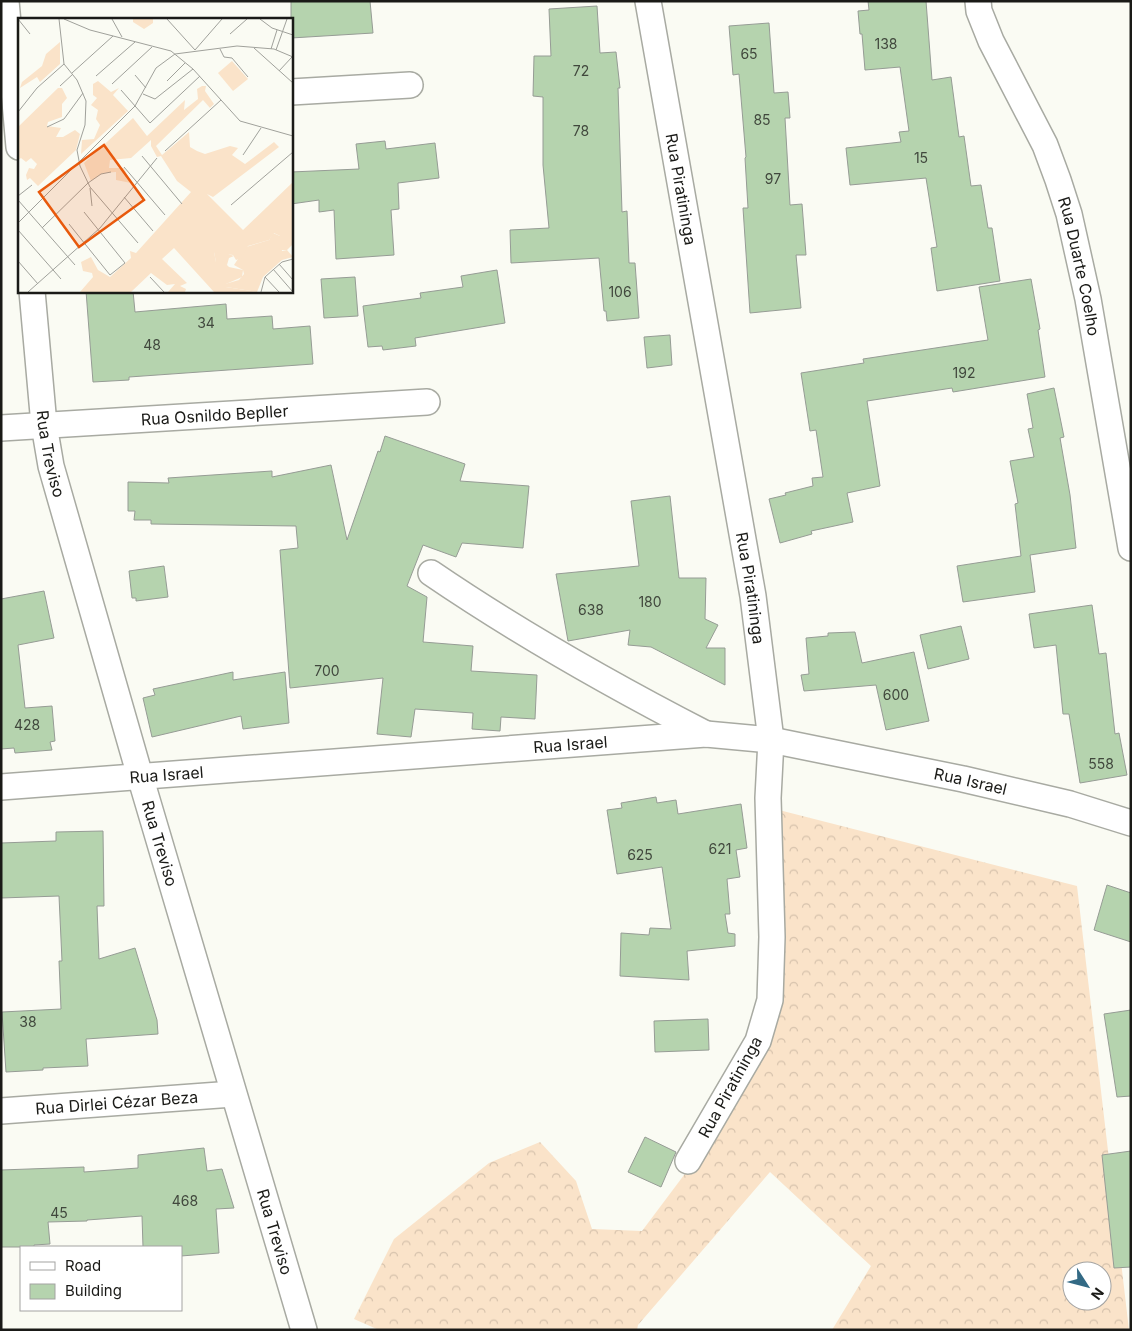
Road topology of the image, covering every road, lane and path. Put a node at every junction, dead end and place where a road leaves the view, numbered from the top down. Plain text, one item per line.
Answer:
1 (6, 1) edge
2 (648, 1) edge
3 (978, 1) edge
4 (410, 85) dead end
5 (292, 92) edge
6 (12, 108) edge
7 (18, 141) edge
8 (32, 292) edge
9 (427, 402) dead end
10 (44, 425) junction
11 (1, 428) edge
12 (1131, 548) edge
13 (431, 573) dead end
14 (706, 734) junction
15 (771, 740) junction
16 (140, 776) junction
17 (1, 787) edge
18 (1131, 824) edge
19 (233, 1094) junction
20 (1, 1111) edge
21 (688, 1162) dead end
22 (304, 1330) edge

1 - 6 street
2 - 15 street, Rua Piratininga
3 - 12 street, Rua Duarte Coelho
4 - 5 street
6 - 7 street
8 - 10 street, Rua Treviso
9 - 10 street, Rua Osnildo Bepller
10 - 11 street, Rua Osnildo Bepller
10 - 16 street, Rua Treviso
13 - 14 street
14 - 15 street, Rua Israel
14 - 16 street, Rua Israel
15 - 18 street, Rua Israel
15 - 21 street, Rua Piratininga
16 - 17 street, Rua Israel
16 - 19 street, Rua Treviso
19 - 20 street, Rua Dirlei Cézar Beza
19 - 22 street, Rua Treviso

